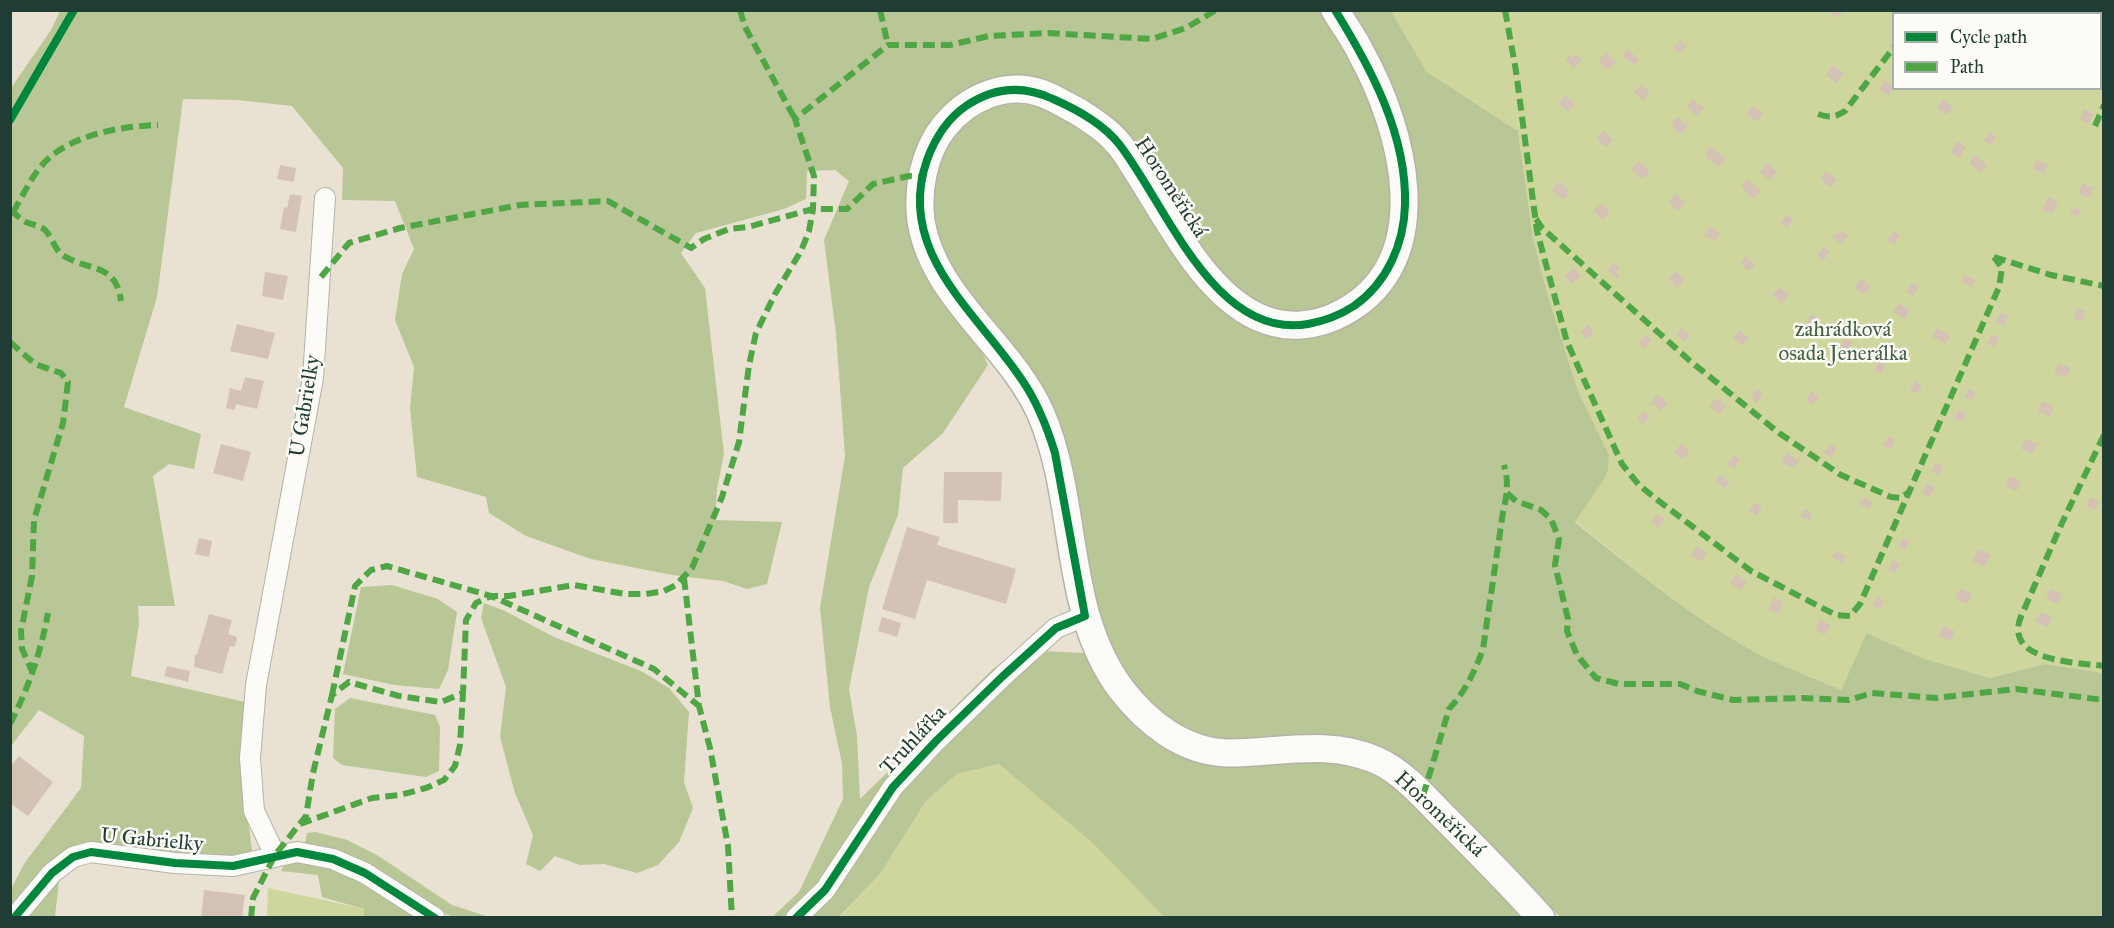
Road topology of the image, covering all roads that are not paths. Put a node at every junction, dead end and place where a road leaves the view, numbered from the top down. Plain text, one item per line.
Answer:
1 (1335, 10) edge
2 (325, 198) dead end
3 (1085, 616) junction
4 (275, 855) junction
5 (14, 918) edge
6 (435, 918) edge
7 (796, 918) edge
8 (1542, 918) edge

1 - 3 main road, Horoměřická
2 - 4 street, U Gabrielky
3 - 7 street, Truhlářka
3 - 8 main road, Horoměřická
4 - 5 street, U Gabrielky
4 - 6 street

